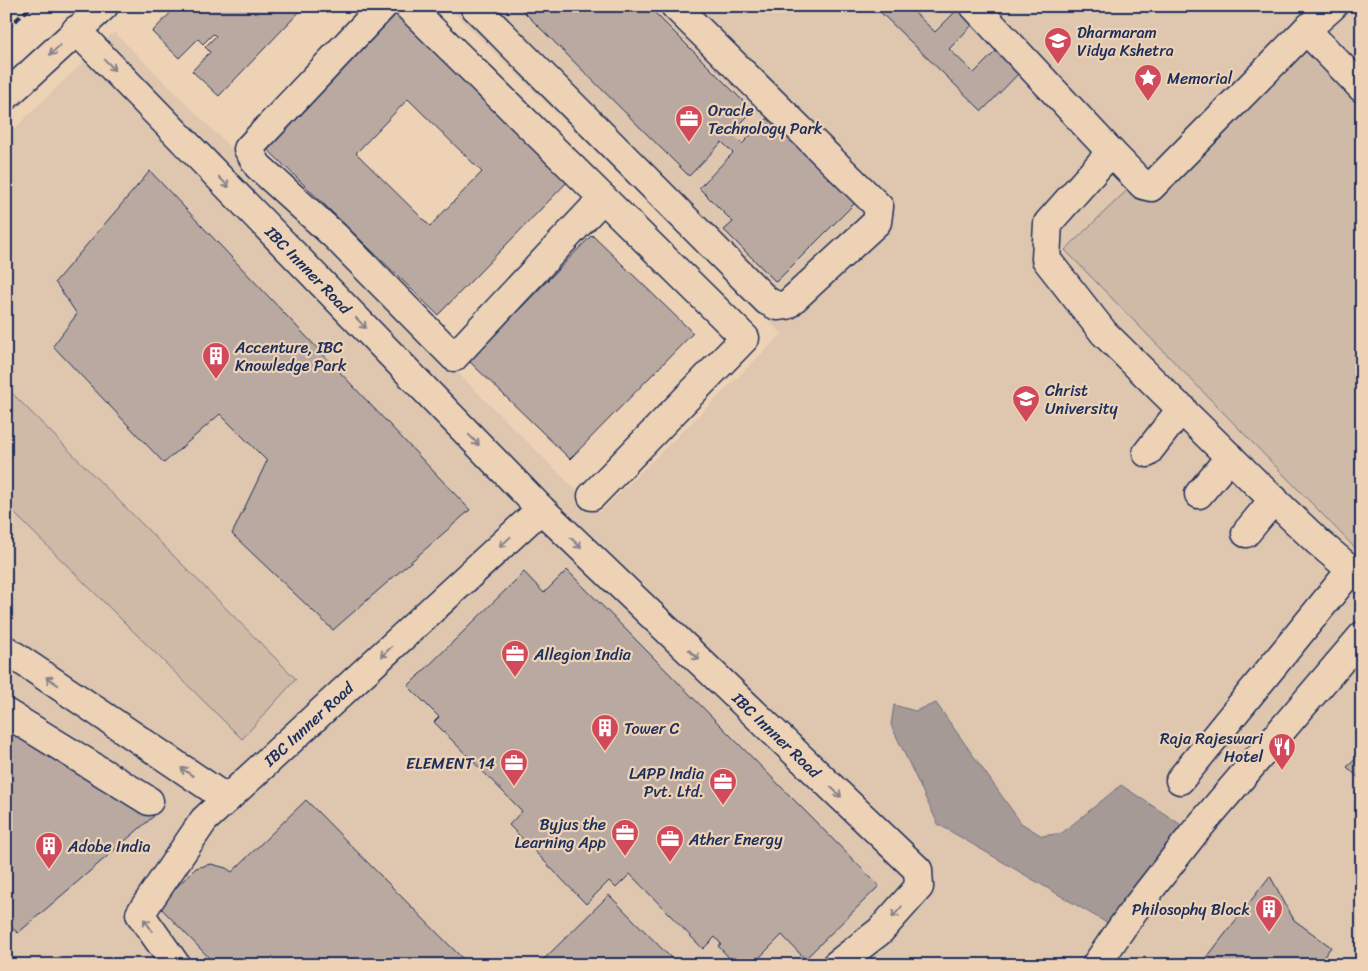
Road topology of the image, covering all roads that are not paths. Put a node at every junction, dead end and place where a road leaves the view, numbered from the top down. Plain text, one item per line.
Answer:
1 (104, 6) edge
2 (383, 6) edge
3 (408, 6) edge
4 (474, 6) edge
5 (675, 6) edge
6 (974, 6) edge
7 (1333, 6) edge
8 (76, 30) junction
9 (1306, 30) junction
10 (1362, 88) edge
11 (6, 96) edge
12 (1111, 152) junction
13 (602, 198) junction
14 (1182, 408) junction
15 (1147, 453) dead end
16 (1230, 456) junction
17 (1199, 494) dead end
18 (592, 496) dead end
19 (1274, 499) junction
20 (541, 509) junction
21 (1246, 533) dead end
22 (1356, 574) edge
23 (1362, 636) edge
24 (6, 650) edge
25 (6, 713) edge
26 (1180, 780) dead end
27 (227, 799) junction
28 (149, 801) dead end
29 (176, 965) edge
30 (836, 965) edge
31 (1096, 965) edge

1 - 8 main road
2 - 13 main road
3 - 13 main road
4 - 5 main road
6 - 12 main road
7 - 9 main road
8 -> 11 main road
8 -> 20 main road, IBC Innner Road
9 - 10 main road
9 - 12 main road
12 - 14 main road
13 - 18 main road
14 - 15 main road
14 - 16 main road
16 - 17 main road
16 - 19 main road
19 - 21 main road
19 - 22 main road
20 -> 27 main road, IBC Innner Road
20 -> 30 main road, IBC Innner Road
22 - 26 main road
23 - 31 main road
27 -> 24 main road
25 - 28 main road
29 -> 27 main road, IBC Innner Road

